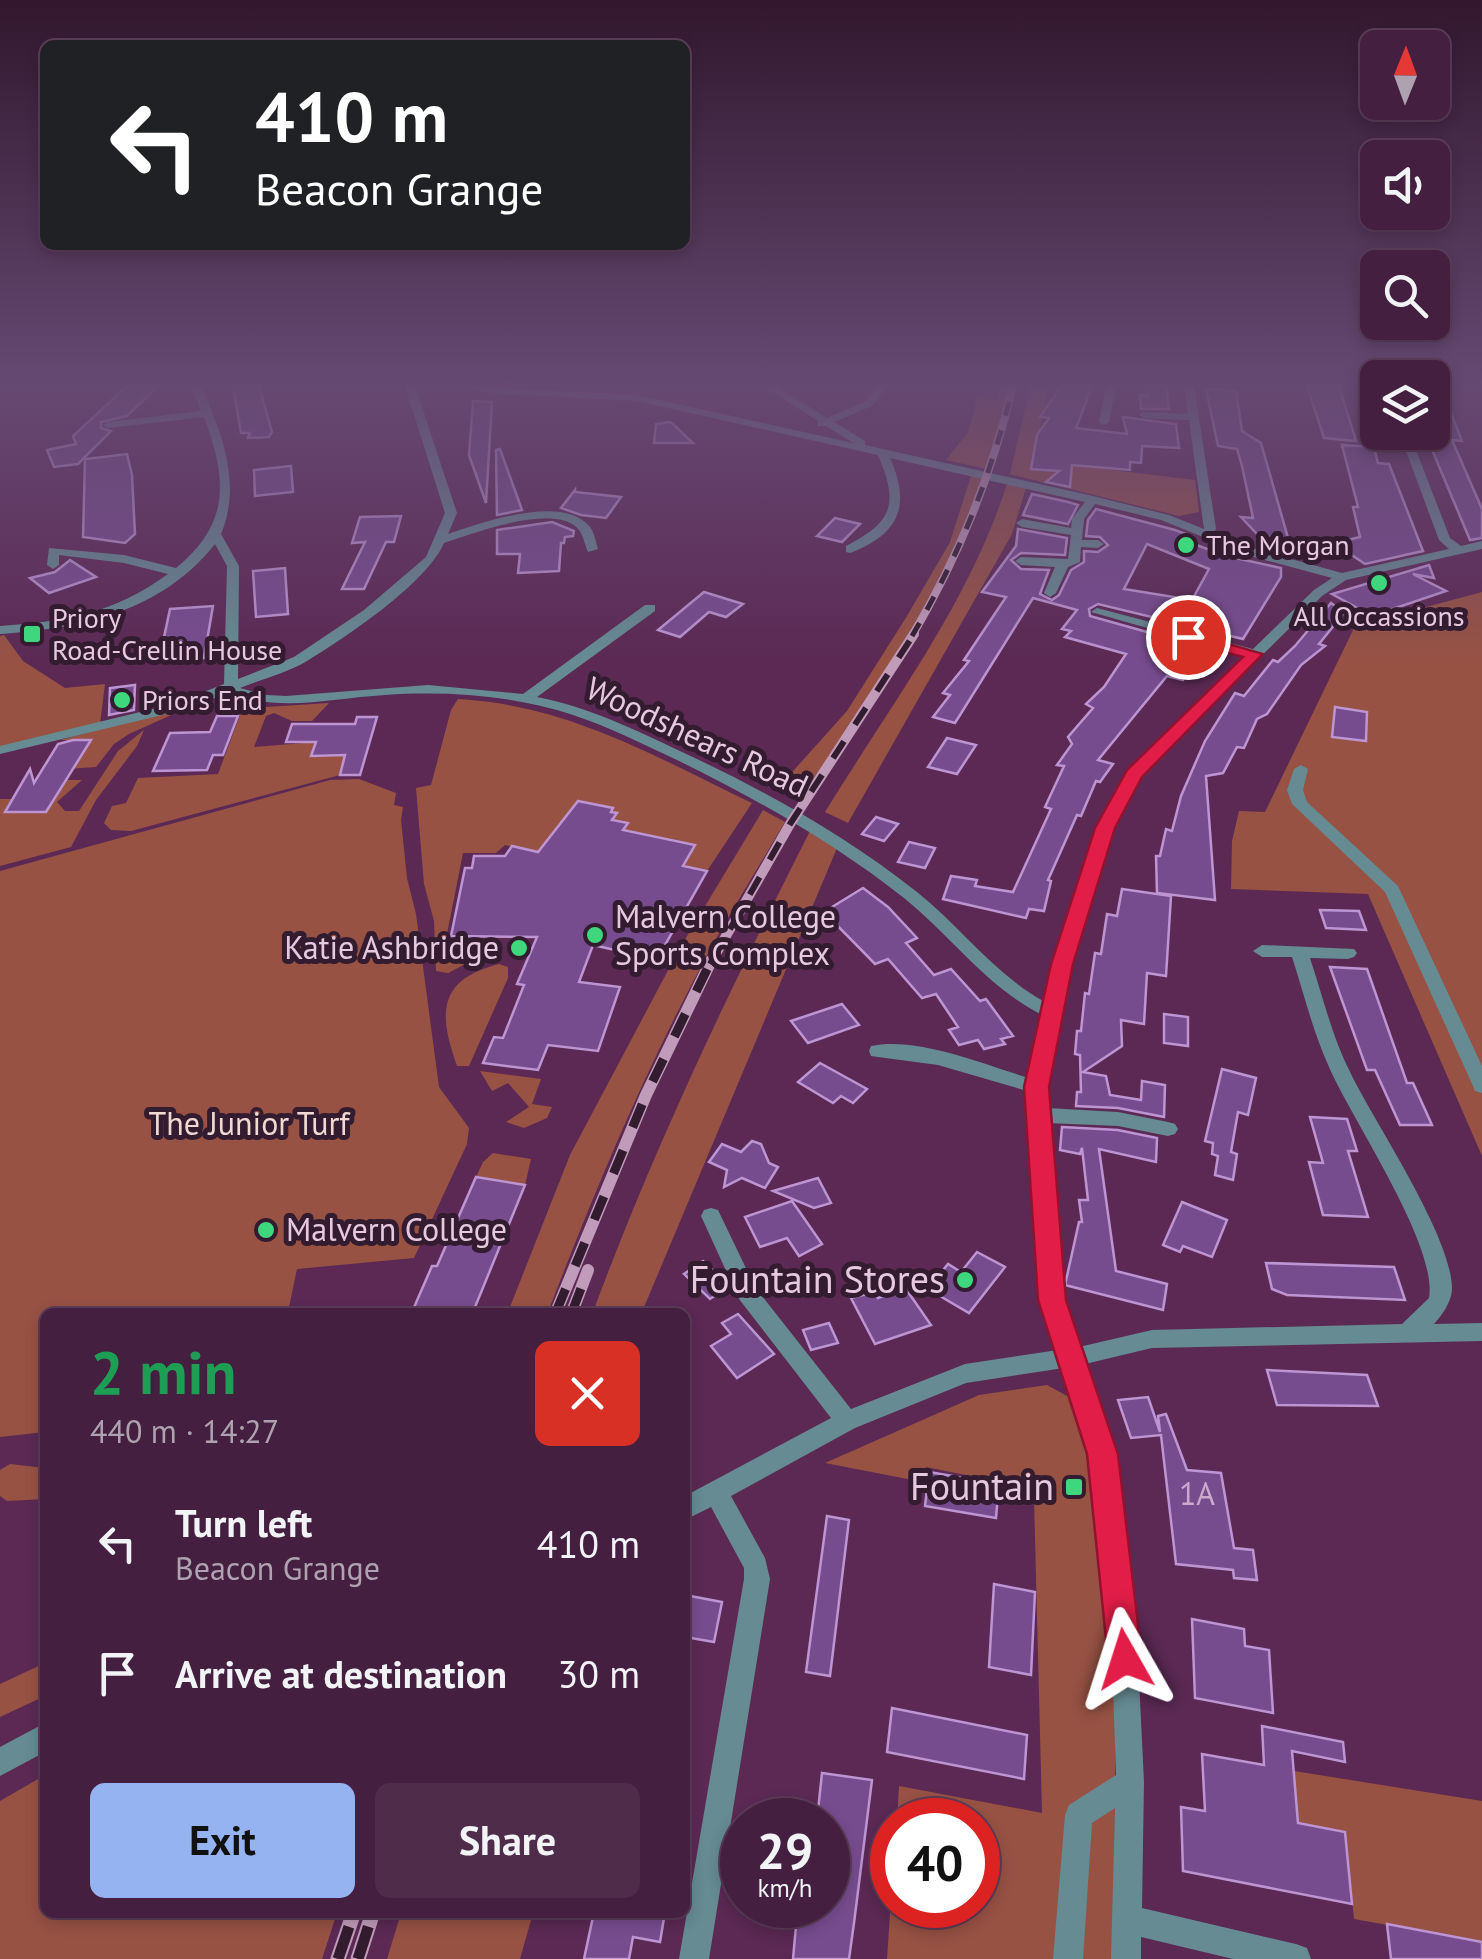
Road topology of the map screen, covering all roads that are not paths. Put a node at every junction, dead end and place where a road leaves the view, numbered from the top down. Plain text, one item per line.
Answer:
1 (222, 477) edge
2 (440, 477) edge
3 (895, 477) edge
4 (992, 477) edge
5 (1203, 477) edge
6 (1421, 477) edge
7 (1093, 500) junction
8 (1022, 524) dead end
9 (216, 534) junction
10 (1207, 535) junction
11 (1077, 537) junction
12 (439, 541) junction
13 (1098, 544) dead end
14 (1482, 545) edge
15 (592, 549) dead end
16 (850, 550) dead end
17 (1458, 550) junction
18 (1021, 561) dead end
19 (1069, 563) junction
20 (53, 565) dead end
21 (179, 573) junction
22 (1342, 576) junction
23 (1050, 593) dead end
24 (650, 608) dead end
25 (1097, 612) dead end
26 (0, 630) edge
27 (1255, 654) junction
28 (231, 689) junction
29 (525, 700) junction
30 (0, 750) edge
31 (1301, 769) dead end
32 (1262, 952) dead end
33 (1299, 952) junction
34 (1348, 953) dead end
35 (1053, 1013) junction
36 (878, 1051) dead end
37 (1482, 1086) edge
38 (1036, 1087) junction
39 (1038, 1115) junction
40 (1168, 1129) dead end
41 (711, 1216) dead end
42 (1409, 1332) junction
43 (1482, 1332) edge
44 (1070, 1358) junction
45 (847, 1421) junction
46 (716, 1493) junction
47 (690, 1506) edge
48 (40, 1740) edge
49 (0, 1762) edge
50 (1130, 1782) junction
51 (1126, 1918) junction
52 (694, 1959) edge
53 (1068, 1959) edge
54 (1126, 1959) edge
55 (1296, 1959) edge

1 - 9 street
2 - 12 street
3 - 16 street
4 - 7 street
5 - 10 street
6 - 17 street
7 - 10 street
7 - 11 street
8 - 11 street
9 - 21 street
9 - 28 street
10 - 22 street
11 - 13 street
11 - 19 street
12 - 15 street
12 - 28 street
14 - 17 street
17 - 22 street
18 - 19 street
19 - 23 street
20 - 21 street
21 - 26 street
22 - 27 street
24 - 29 street
25 - 27 street
27 - 35 street
28 - 29 street, Woodshears Road
28 - 30 street
29 - 35 street, Woodshears Road
31 - 37 street
32 - 33 street
33 - 34 street
33 - 42 street
35 - 38 street
36 - 38 street
38 - 39 street
39 - 40 street
39 - 44 street
41 - 45 street
42 - 43 street
42 - 44 street
44 - 45 street
44 - 50 street
45 - 46 street
46 - 47 street
46 - 52 street
48 - 49 street
50 - 51 street
50 - 53 street
51 - 54 street
51 - 55 street

